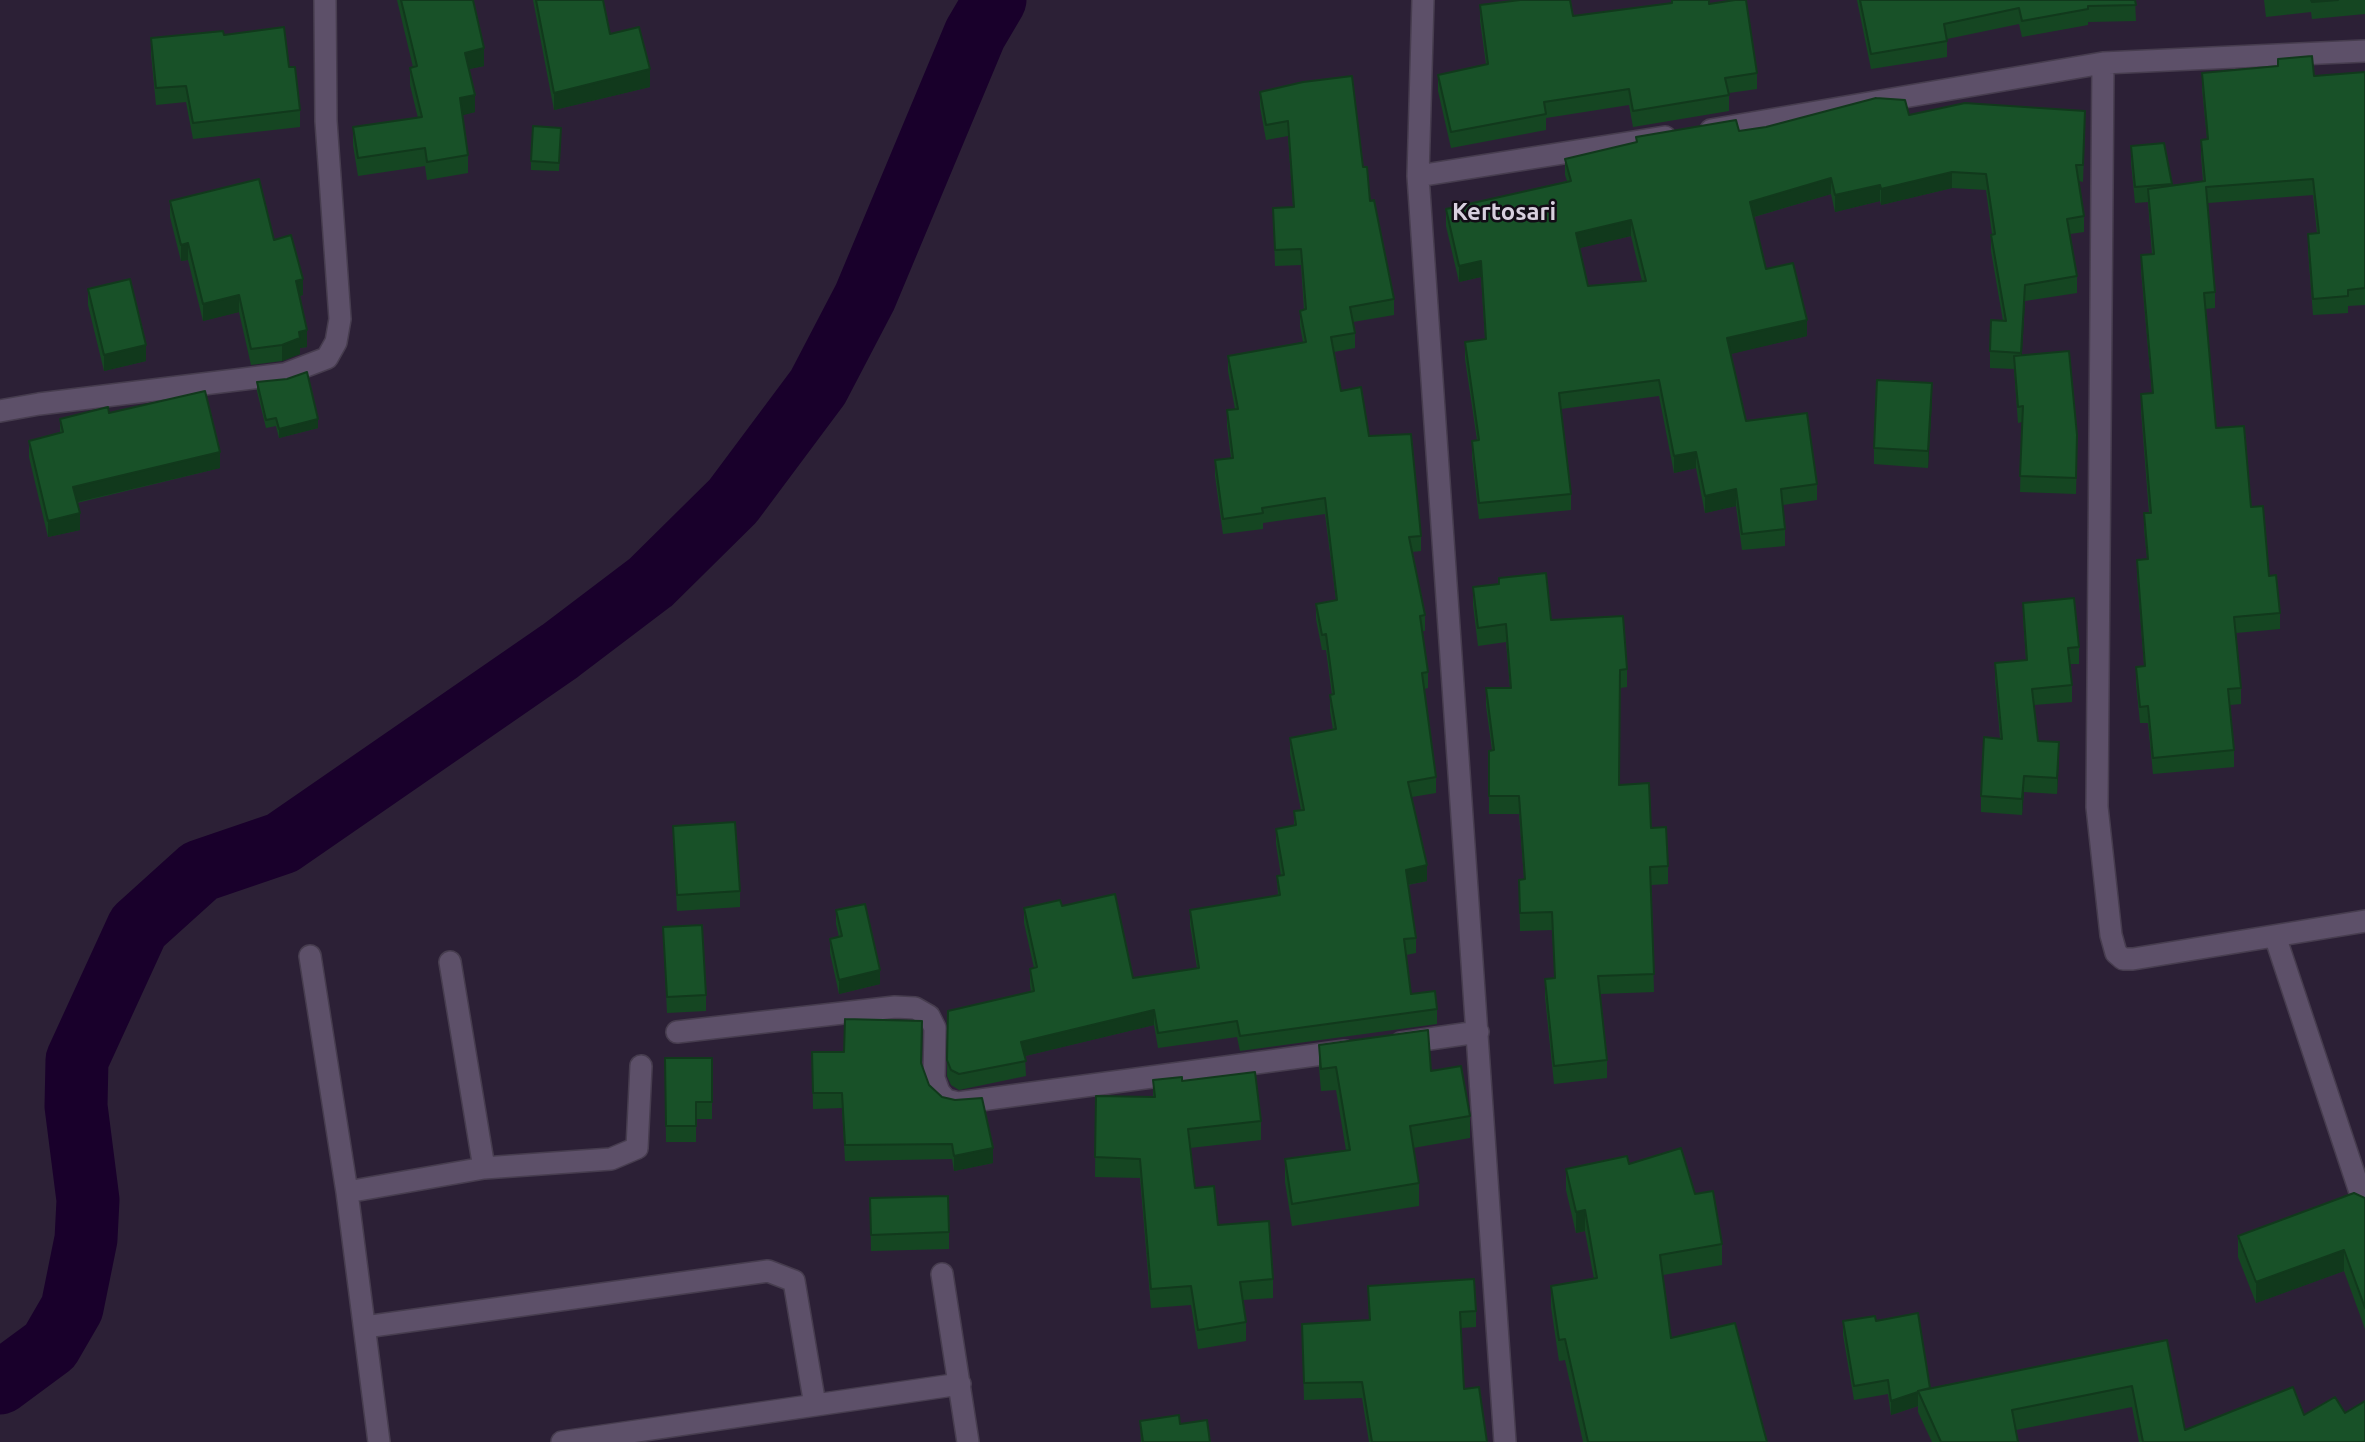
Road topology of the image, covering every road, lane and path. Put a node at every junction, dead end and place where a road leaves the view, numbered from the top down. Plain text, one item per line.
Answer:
1 (325, 0) edge
2 (1423, 0) edge
3 (2365, 51) edge
4 (2103, 63) junction
5 (1418, 176) junction
6 (0, 411) edge
7 (2365, 921) edge
8 (2275, 936) junction
9 (310, 956) dead end
10 (450, 961) dead end
11 (677, 1032) dead end
12 (1478, 1032) junction
13 (641, 1066) dead end
14 (484, 1168) junction
15 (347, 1192) junction
16 (2365, 1207) edge
17 (942, 1274) dead end
18 (365, 1326) junction
19 (960, 1384) junction
20 (815, 1405) junction
21 (379, 1442) edge
22 (562, 1442) edge
23 (968, 1442) edge
24 (1505, 1442) edge

1 - 6 street
2 - 5 street
3 - 4 street
4 - 5 street
4 - 8 street
5 - 12 street
7 - 8 street
8 - 16 street
9 - 15 street
10 - 14 street
11 - 12 street
12 - 24 street
13 - 14 street
14 - 15 street
15 - 18 street
17 - 19 street
18 - 20 street
18 - 21 street
19 - 20 street
19 - 23 street
20 - 22 street

